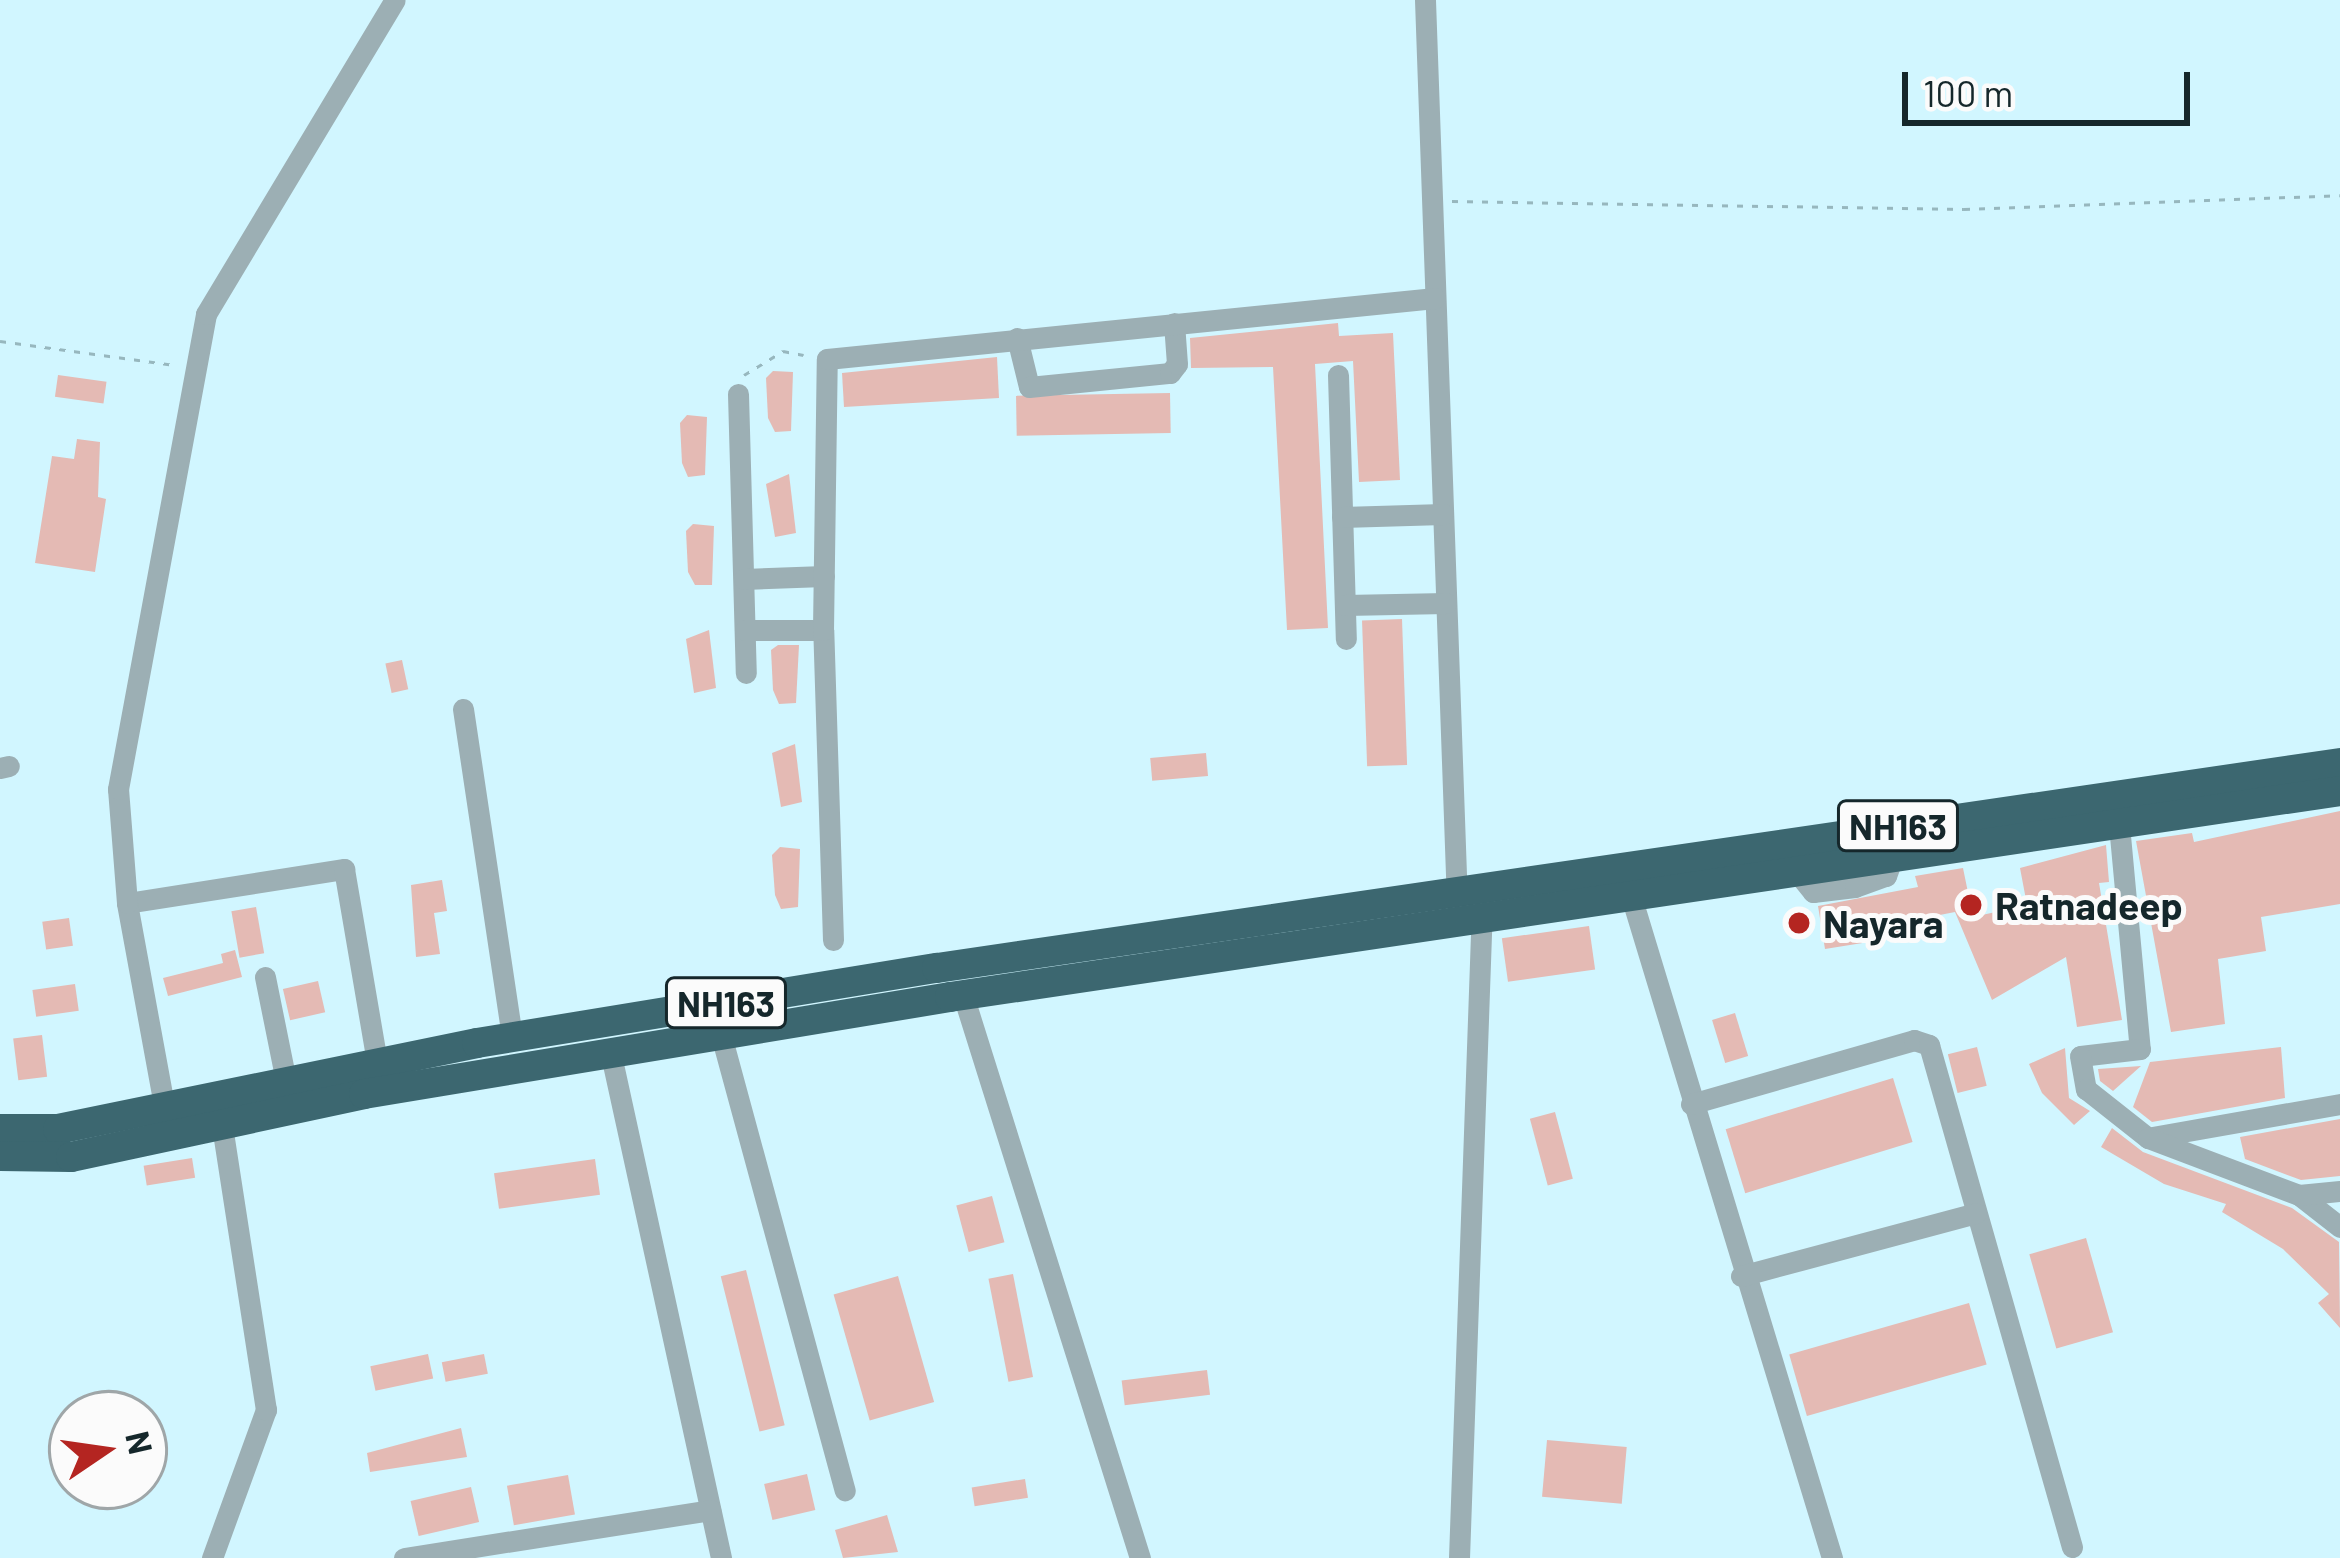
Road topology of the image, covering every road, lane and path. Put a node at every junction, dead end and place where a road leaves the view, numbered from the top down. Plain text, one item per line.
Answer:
1 (395, 0) edge
2 (1425, 0) edge
3 (2340, 195) edge
4 (1432, 200) junction
5 (1435, 298) junction
6 (1174, 323) junction
7 (1017, 338) junction
8 (0, 341) edge
9 (824, 364) junction
10 (195, 367) junction
11 (1338, 375) dead end
12 (738, 394) joint
13 (1443, 514) junction
14 (1342, 517) junction
15 (824, 576) junction
16 (744, 579) junction
17 (1446, 603) junction
18 (1345, 604) junction
19 (745, 630) junction
20 (824, 630) junction
21 (1346, 639) dead end
22 (746, 673) dead end
23 (463, 709) dead end
24 (2340, 763) edge
25 (2340, 791) edge
26 (2118, 810) junction
27 (1631, 896) junction
28 (128, 903) junction
29 (1470, 906) junction
30 (833, 940) dead end
31 (265, 977) dead end
32 (962, 995) junction
33 (721, 1035) junction
34 (512, 1038) junction
35 (611, 1054) junction
36 (377, 1063) junction
37 (286, 1081) junction
38 (1691, 1104) junction
39 (2340, 1104) edge
40 (164, 1105) junction
41 (222, 1125) junction
42 (0, 1129) edge
43 (2148, 1138) junction
44 (0, 1156) edge
45 (2340, 1191) edge
46 (2299, 1195) junction
47 (1976, 1213) junction
48 (2340, 1228) edge
49 (1741, 1276) junction
50 (845, 1490) dead end
51 (710, 1510) junction
52 (2072, 1547) dead end
53 (212, 1558) edge
54 (404, 1558) edge
55 (721, 1558) edge
56 (1139, 1558) edge
57 (1459, 1558) edge
58 (1832, 1558) edge

1 - 10 street
2 - 4 street
3 - 4 path
4 - 5 street
5 - 6 street
5 - 13 street
6 - 7 street
6 - 7 street
7 - 9 street
8 - 10 path
9 - 12 path
9 - 15 street
10 - 28 street
11 - 14 street
12 - 16 street
13 - 14 street
13 - 17 street
14 - 18 street
15 - 16 street
15 - 20 street
16 - 19 street
17 - 18 street
17 - 29 street
18 - 21 street
19 - 20 street
19 - 22 street
20 - 30 street
23 - 34 street
24 - 26 highway, NH163
25 - 26 highway, NH163
26 - 27 highway, NH163
26 - 29 highway, NH163
26 - 43 street
27 - 29 highway, NH163
27 - 38 street
28 - 36 street
28 - 40 street
29 - 32 highway, NH163
29 - 34 highway, NH163
29 - 57 street
31 - 37 street
32 - 33 highway, NH163
32 - 56 street
33 - 35 highway, NH163
33 - 50 street
34 - 36 highway, NH163
35 - 41 highway, NH163
35 - 51 street
36 - 37 highway, NH163
37 - 40 highway, NH163
38 - 47 street
38 - 49 street
39 - 43 street
40 - 42 highway, NH163
41 - 44 highway, NH163
41 - 53 street
43 - 46 street
45 - 46 street
46 - 48 street
47 - 49 street
47 - 52 street
49 - 58 street
51 - 54 street
51 - 55 street

